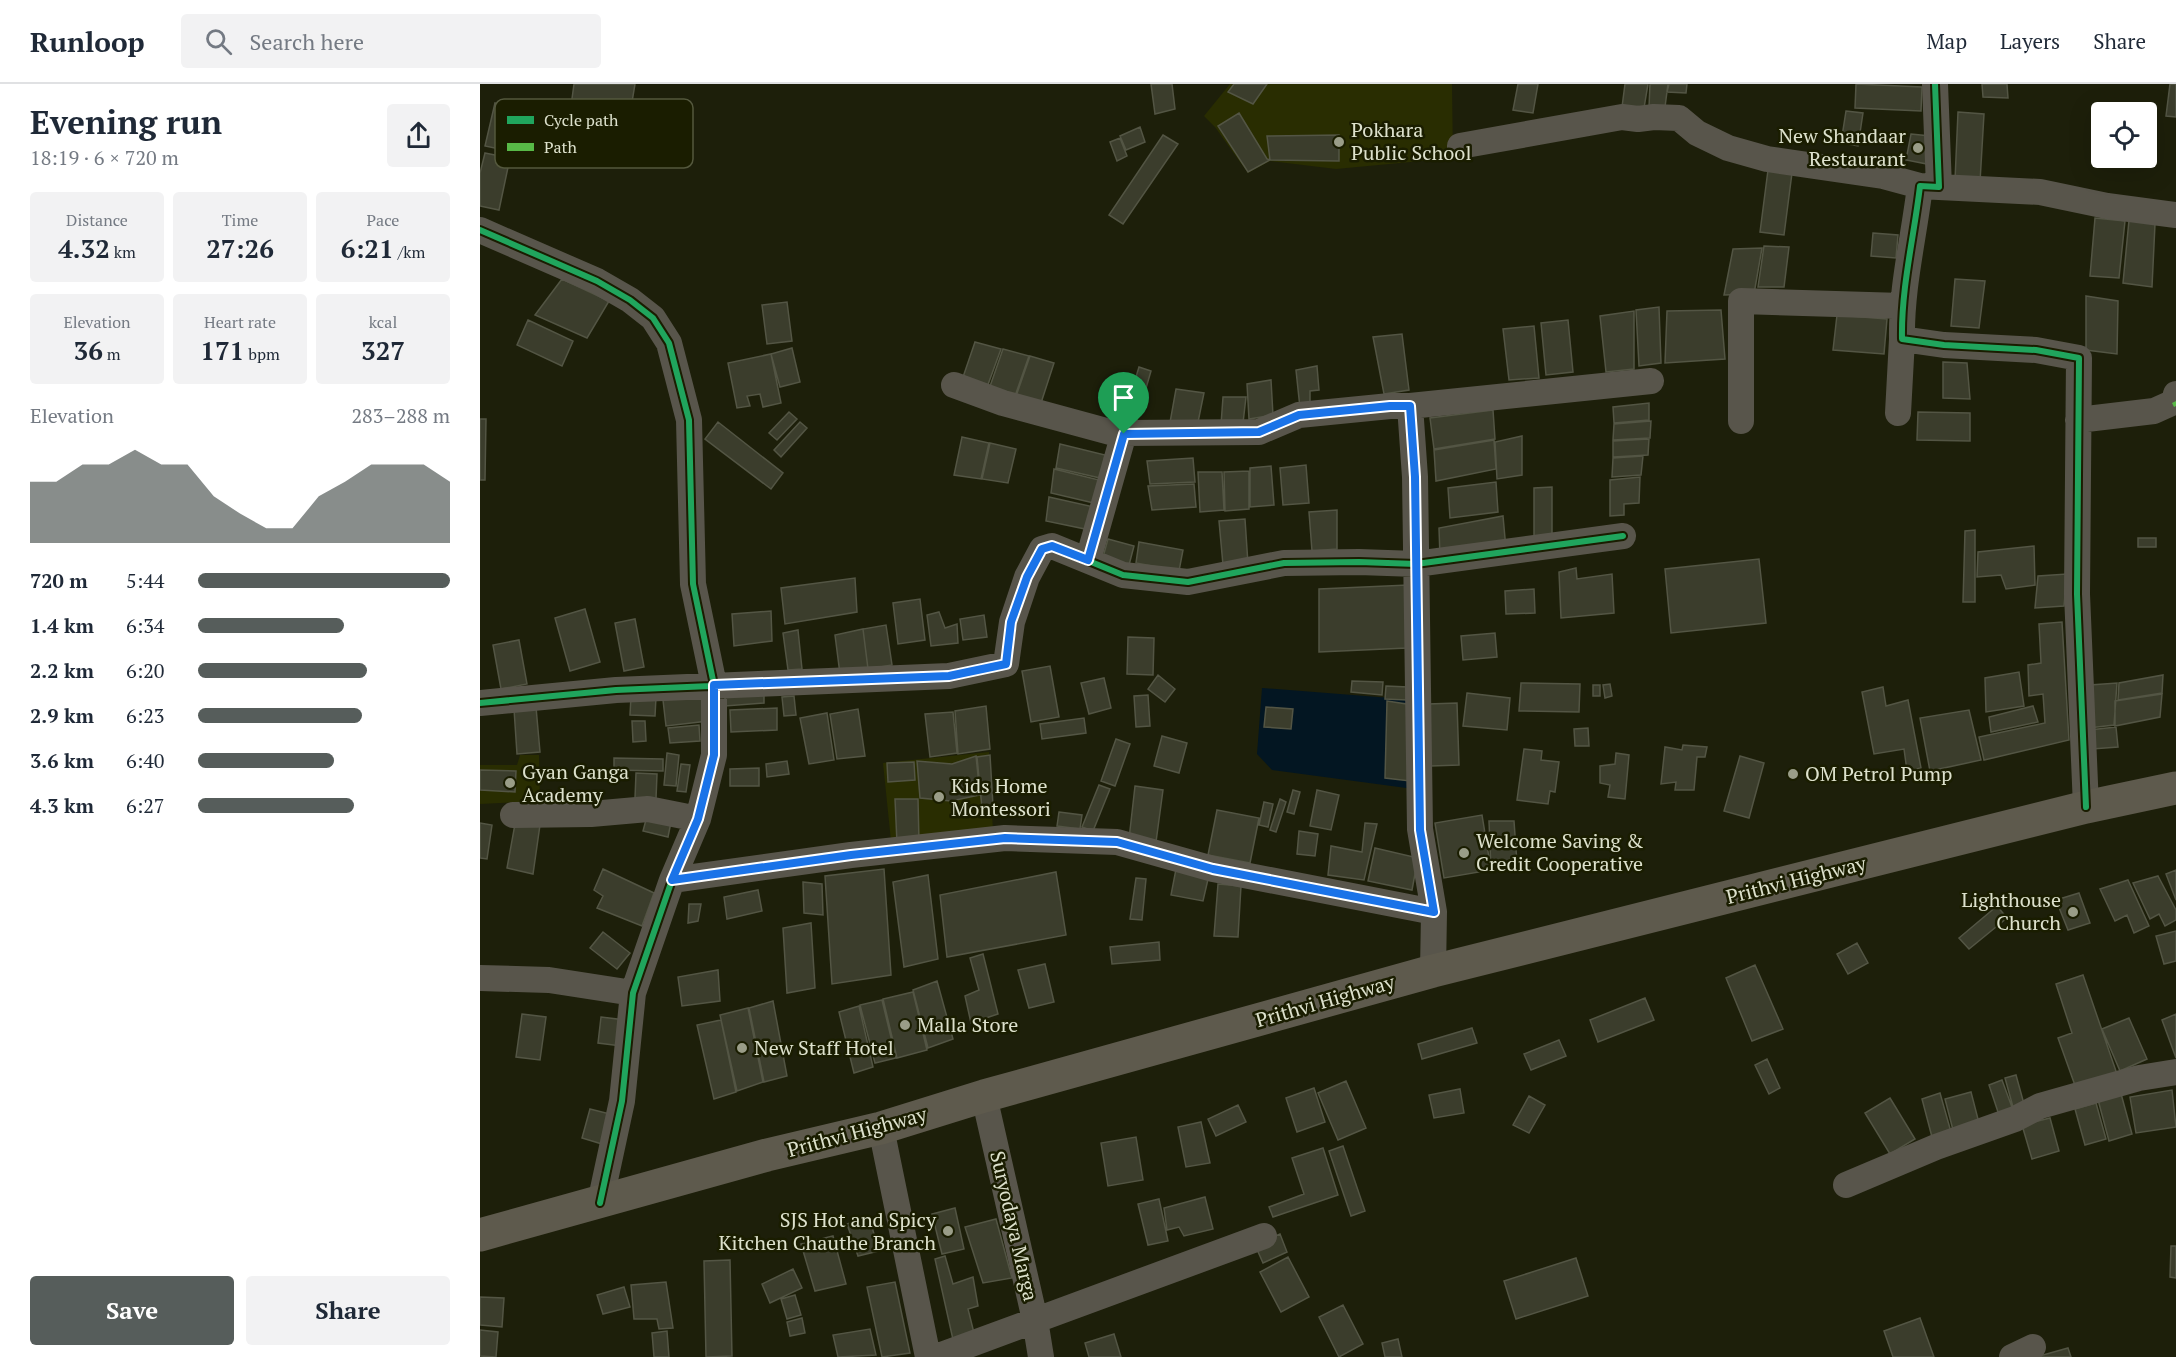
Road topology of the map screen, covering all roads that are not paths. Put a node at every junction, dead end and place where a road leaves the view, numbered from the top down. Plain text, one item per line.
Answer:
1 (1935, 84) edge
2 (1460, 146) dead end
3 (1930, 187) junction
4 (2176, 215) edge
5 (480, 230) edge
6 (1902, 306) junction
7 (1902, 339) junction
8 (1651, 381) dead end
9 (954, 385) dead end
10 (2176, 394) edge
11 (1410, 406) junction
12 (1898, 413) dead end
13 (2078, 420) junction
14 (1741, 421) dead end
15 (1124, 434) junction
16 (1623, 536) dead end
17 (1088, 560) junction
18 (1416, 564) junction
19 (714, 685) junction
20 (480, 703) edge
21 (2176, 788) edge
22 (2086, 807) junction
23 (513, 815) dead end
24 (698, 819) junction
25 (672, 880) junction
26 (1434, 912) junction
27 (1433, 971) junction
28 (480, 978) edge
29 (633, 993) junction
30 (2176, 1072) edge
31 (984, 1096) junction
32 (881, 1128) junction
33 (1846, 1185) dead end
34 (600, 1203) junction
35 (480, 1235) edge
36 (1264, 1236) dead end
37 (1035, 1320) junction
38 (928, 1357) edge
39 (936, 1357) edge
40 (1041, 1357) edge

1 - 3 street
2 - 3 street
3 - 4 street
3 - 6 street
5 - 19 street
6 - 7 street
6 - 14 street
7 - 12 street
7 - 13 street
8 - 11 street
9 - 15 street
10 - 13 street
11 - 15 street
11 - 18 street
13 - 22 street
15 - 17 street
16 - 18 street
17 - 18 street
17 - 19 street
18 - 26 street
19 - 20 street
19 - 24 street
21 - 22 highway, Prithvi Highway
22 - 27 highway, Prithvi Highway
23 - 24 street
24 - 25 street
25 - 26 street
25 - 29 street
26 - 27 street
27 - 31 highway, Prithvi Highway
28 - 29 street
29 - 34 street
30 - 33 street
31 - 32 highway, Prithvi Highway
31 - 37 street, Suryodaya Marga
32 - 34 highway, Prithvi Highway
32 - 38 street
34 - 35 highway, Prithvi Highway
36 - 37 street
37 - 39 street
37 - 40 street, Suryodaya Marga

